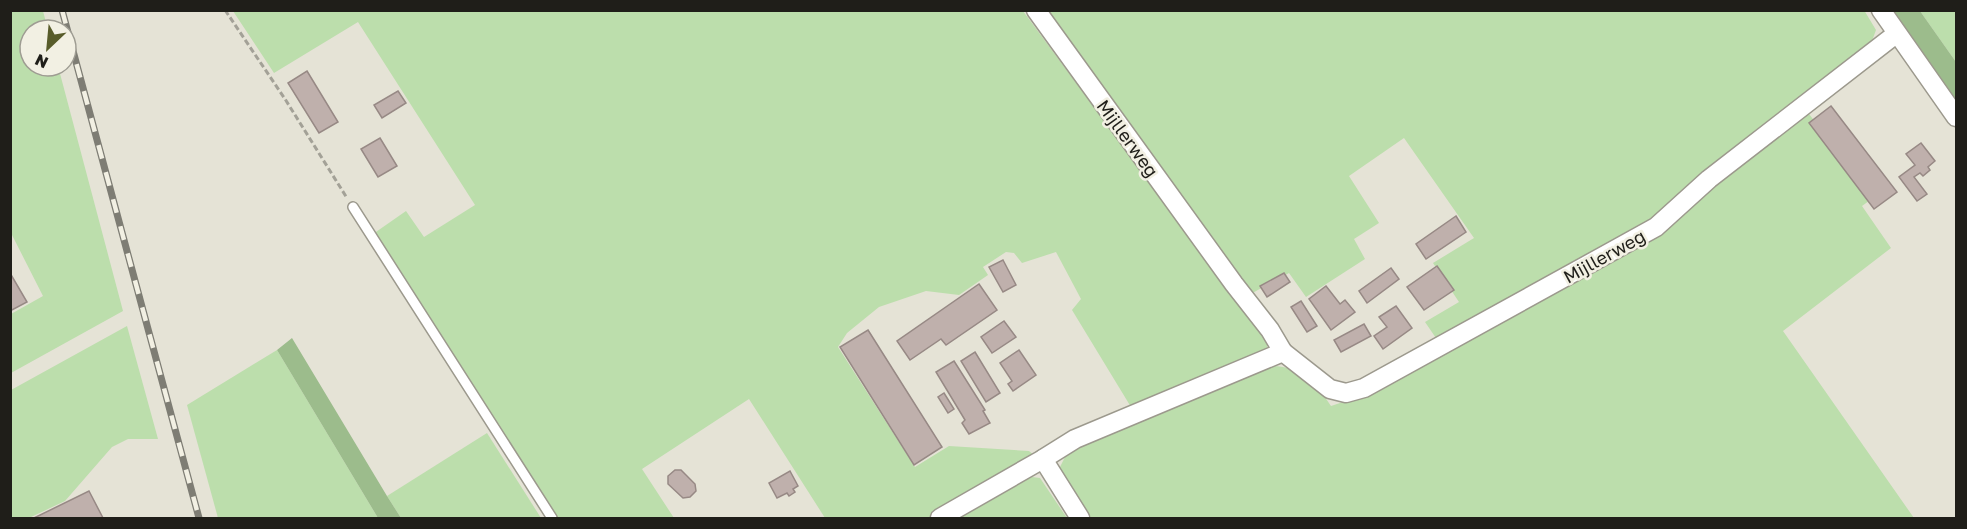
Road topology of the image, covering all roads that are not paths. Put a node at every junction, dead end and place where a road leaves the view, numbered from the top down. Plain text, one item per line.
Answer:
1 (1036, 10) edge
2 (1881, 10) edge
3 (1896, 34) junction
4 (1956, 117) edge
5 (353, 207) road end
6 (1284, 352) junction
7 (1043, 459) junction
8 (552, 519) edge
9 (940, 519) edge
10 (1080, 519) edge

1 - 6 street, Mijllerweg
2 - 3 street
3 - 4 street
3 - 6 street, Mijllerweg
5 - 8 lane
6 - 7 street
7 - 9 street
7 - 10 street

